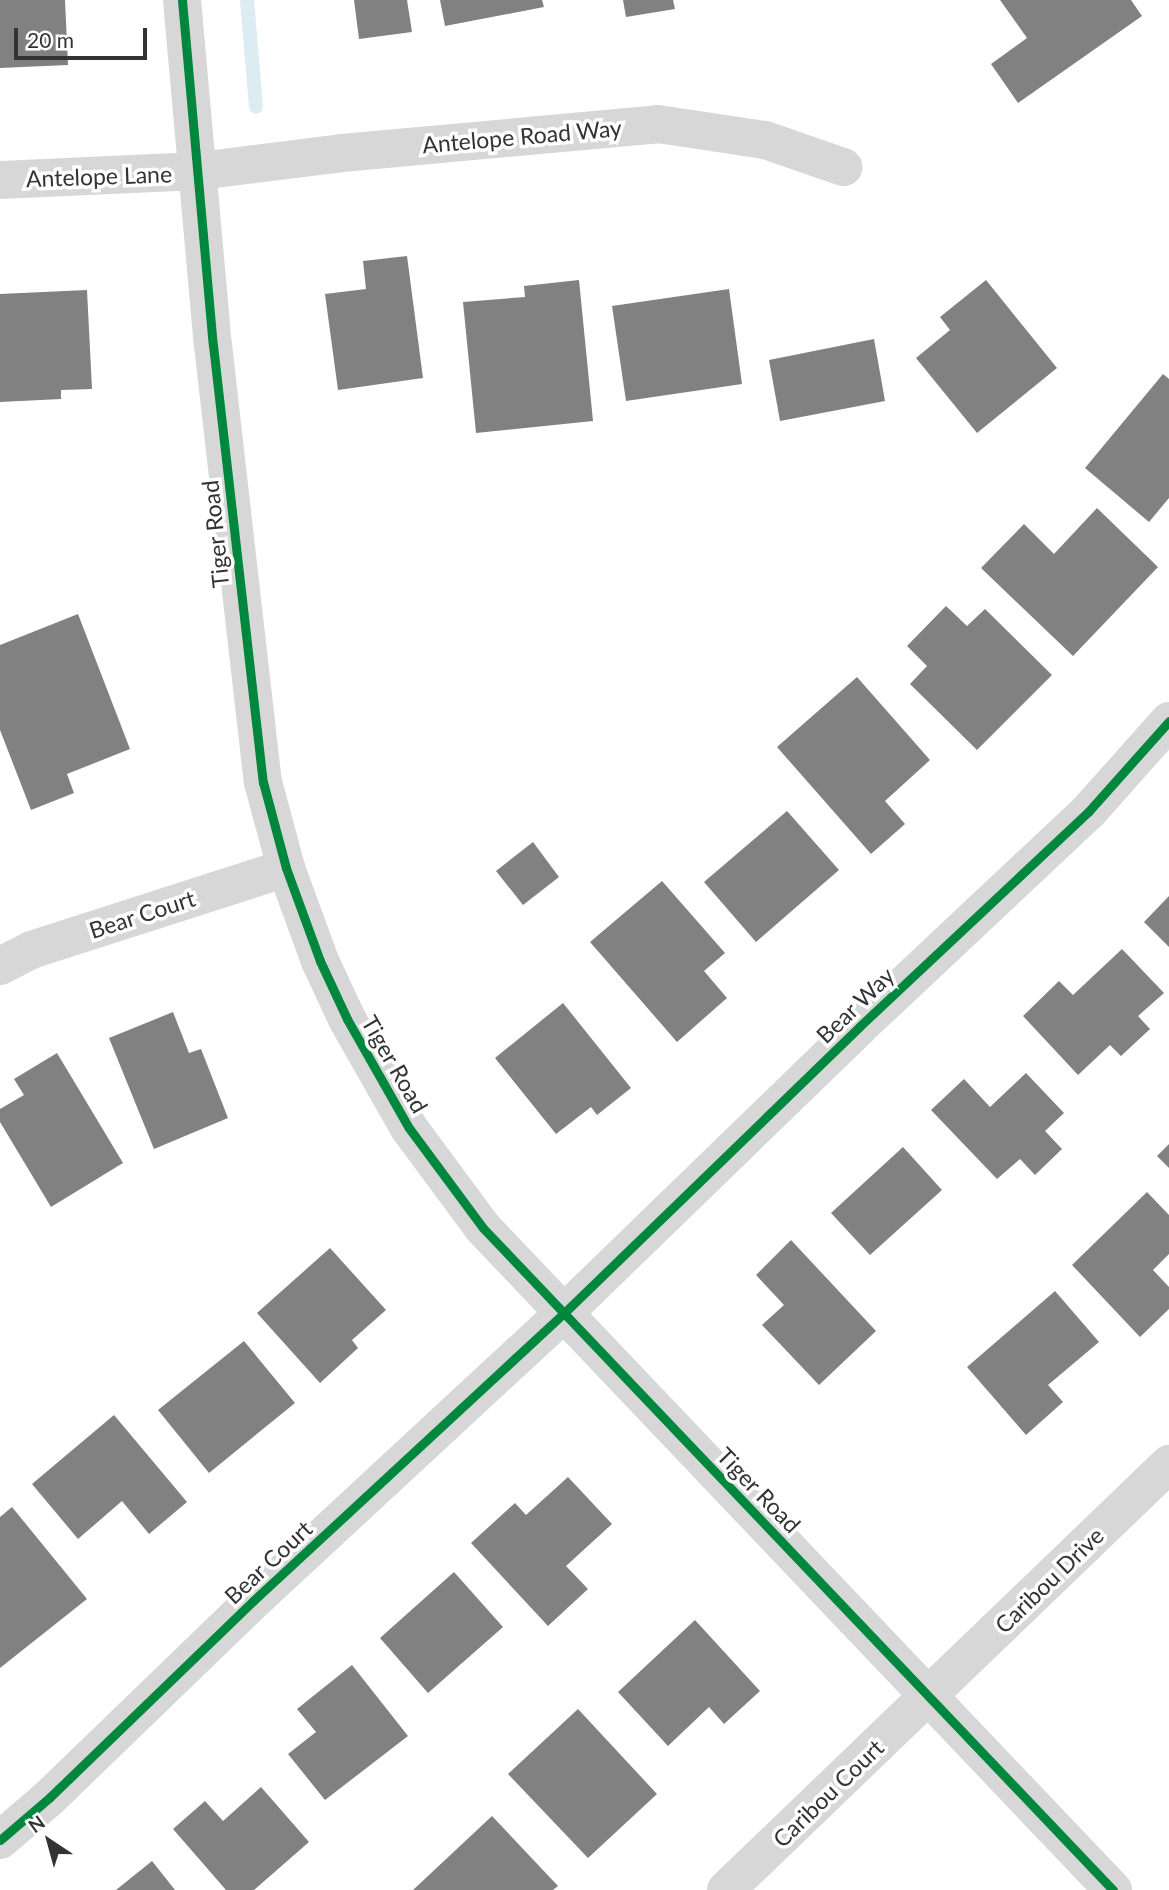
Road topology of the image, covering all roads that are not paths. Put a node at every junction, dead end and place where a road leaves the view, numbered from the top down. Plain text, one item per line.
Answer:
1 (182, 0) edge
2 (843, 167) dead end
3 (198, 172) junction
4 (0, 180) edge
5 (1169, 721) edge
6 (286, 868) junction
7 (0, 966) edge
8 (564, 1313) junction
9 (1169, 1464) edge
10 (929, 1695) junction
11 (0, 1840) edge
12 (726, 1890) edge
13 (1113, 1890) edge

1 - 3 street, Tiger Road
2 - 3 street, Antelope Road Way
3 - 4 street, Antelope Lane
3 - 6 street, Tiger Road
5 - 8 street, Bear Way
6 - 7 street, Bear Court
6 - 8 street, Tiger Road
8 - 10 street, Tiger Road
8 - 11 street, Bear Court
9 - 10 street, Caribou Drive
10 - 12 street, Caribou Court
10 - 13 street, Tiger Road

